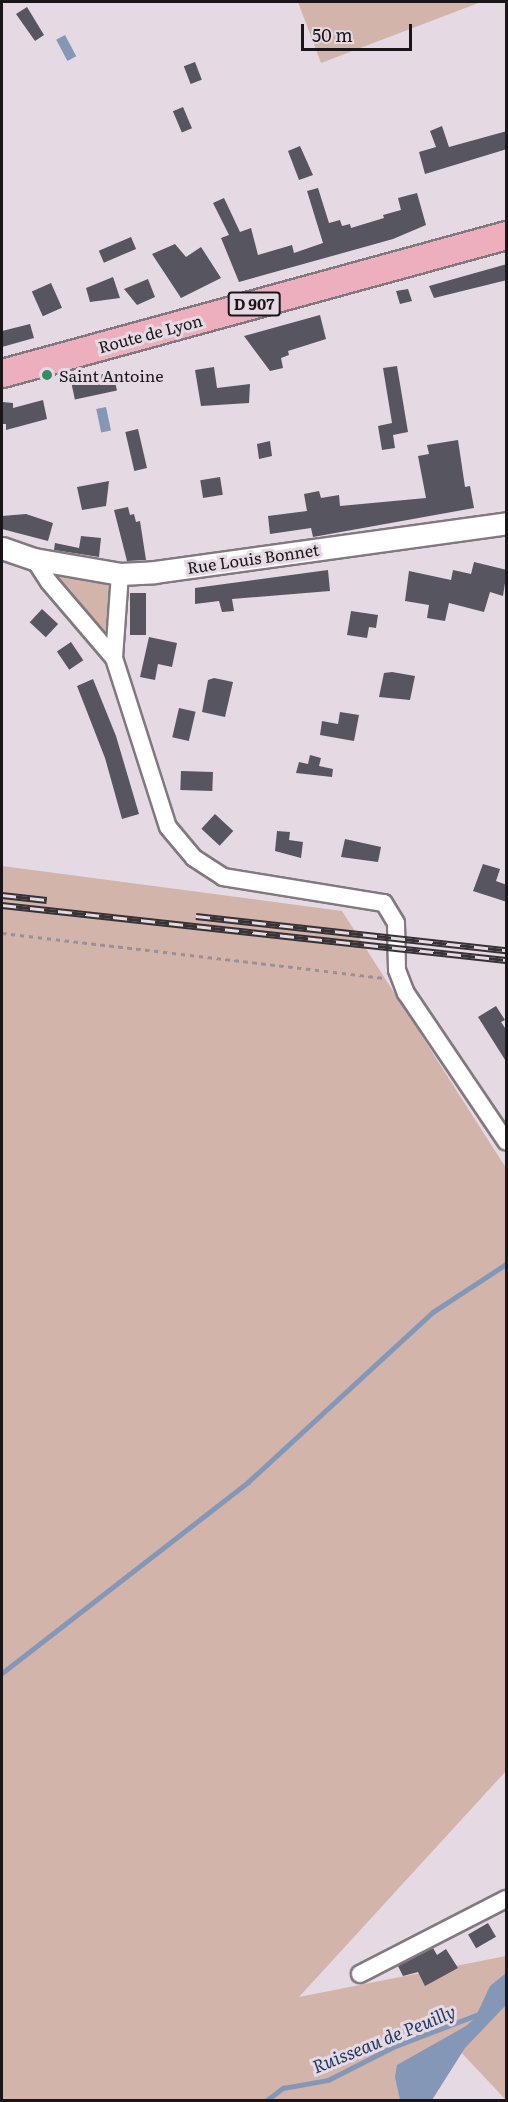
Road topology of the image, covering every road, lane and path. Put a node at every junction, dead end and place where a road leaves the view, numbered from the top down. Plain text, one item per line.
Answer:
1 (507, 235) edge
2 (2, 373) edge
3 (507, 523) edge
4 (2, 548) edge
5 (34, 560) junction
6 (120, 574) junction
7 (114, 658) junction
8 (2, 933) edge
9 (403, 987) junction
10 (507, 1141) edge
11 (507, 1899) edge
12 (360, 1974) dead end

1 - 2 main road, Route de Lyon / D 907
3 - 6 street, Rue Louis Bonnet
4 - 5 street, Rue Louis Bonnet
5 - 6 street, Rue Louis Bonnet
5 - 7 street
6 - 7 street
7 - 9 street
8 - 9 path
9 - 10 street
11 - 12 street

